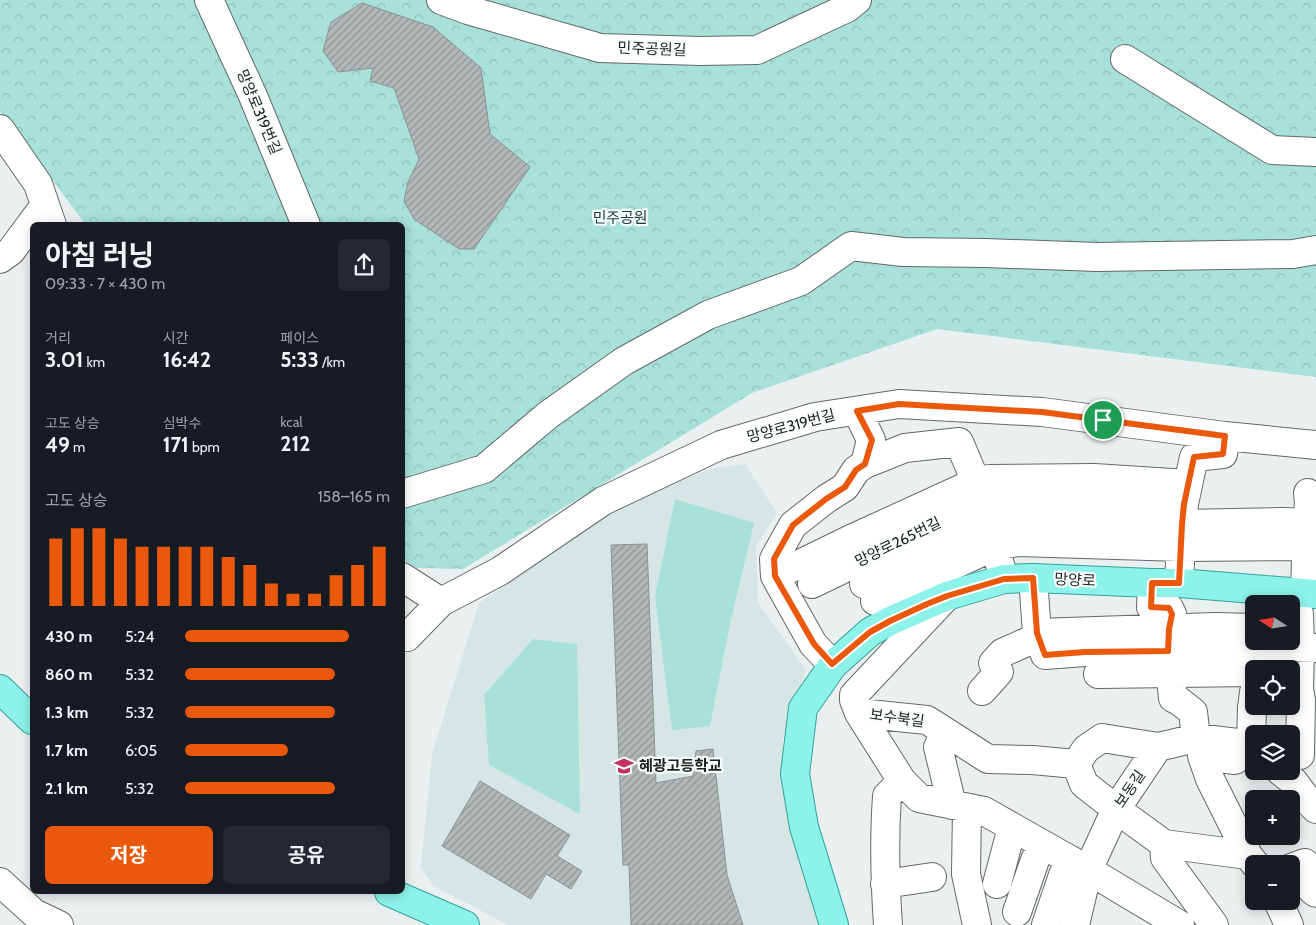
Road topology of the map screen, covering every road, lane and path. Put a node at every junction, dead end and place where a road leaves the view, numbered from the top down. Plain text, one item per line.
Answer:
1 (209, 0) edge
2 (441, 0) edge
3 (857, 0) edge
4 (1125, 59) dead end
5 (0, 129) edge
6 (1316, 152) edge
7 (48, 215) edge
8 (305, 222) edge
9 (30, 233) edge
10 (1316, 250) edge
11 (0, 259) edge
12 (857, 411) junction
13 (1225, 436) junction
14 (1316, 445) edge
15 (865, 464) junction
16 (405, 493) edge
17 (1092, 511) junction
18 (986, 513) junction
19 (1184, 515) junction
20 (1311, 520) edge
21 (775, 576) junction
22 (405, 578) edge
23 (1033, 578) junction
24 (1004, 579) junction
25 (1152, 583) junction
26 (1179, 583) junction
27 (812, 584) dead end
28 (870, 592) dead end
29 (947, 596) junction
30 (1307, 600) edge
31 (441, 602) junction
32 (1037, 635) junction
33 (405, 636) edge
34 (1216, 649) junction
35 (1169, 651) junction
36 (1255, 651) edge
37 (832, 664) junction
38 (1303, 671) edge
39 (1098, 674) dead end
40 (0, 689) edge
41 (982, 691) dead end
42 (859, 713) junction
43 (30, 718) edge
44 (1299, 725) edge
45 (946, 732) junction
46 (1196, 738) junction
47 (1158, 747) junction
48 (1245, 749) edge
49 (1245, 752) edge
50 (1076, 764) junction
51 (1294, 780) edge
52 (902, 781) junction
53 (1312, 805) edge
54 (960, 806) junction
55 (1116, 809) junction
56 (1014, 828) junction
57 (1164, 844) junction
58 (1044, 845) junction
59 (1250, 855) edge
60 (1245, 858) edge
61 (1080, 865) junction
62 (1300, 865) edge
63 (932, 877) dead end
64 (0, 882) edge
65 (885, 884) junction
66 (997, 884) dead end
67 (1316, 893) edge
68 (394, 894) edge
69 (1282, 910) edge
70 (1017, 912) dead end
71 (1168, 922) edge
72 (59, 925) edge
73 (465, 925) edge
74 (834, 925) edge
75 (888, 925) edge
76 (976, 925) edge
77 (1046, 925) edge
78 (1075, 925) edge
79 (1214, 925) edge
80 (1289, 925) edge

1 - 8 street, 망양로319번길
2 - 3 street, 민주공원길
4 - 6 street
5 - 7 street
9 - 11 street
10 - 16 street
12 - 13 street, 망양로319번길
12 - 15 street
12 - 31 street, 망양로319번길
13 - 14 street, 망양로319번길
13 - 19 street
15 - 18 street
15 - 21 street
17 - 18 street, 망양로265번길
17 - 18 street, 망양로265번길
17 - 19 street
17 - 19 street
18 - 21 street, 망양로265번길
18 - 24 street
18 - 27 street, 망양로265번길
18 - 28 street, 망양로265번길
19 - 20 street
19 - 26 street
20 - 30 street
21 - 37 street
22 - 31 street
23 - 24 main road, 망양로
23 - 25 main road, 망양로
23 - 32 street
24 - 29 main road, 망양로
25 - 26 main road, 망양로
25 - 35 street
26 - 30 main road, 망양로
29 - 37 main road, 망양로
29 - 42 street, 보수북길
30 - 38 street
31 - 33 street, 망양로319번길
32 - 35 street
32 - 35 street
32 - 41 street
34 - 35 street
34 - 35 street
34 - 36 street
35 - 39 street
35 - 46 street
36 - 38 street
37 - 74 main road, 망양로
38 - 44 street
40 - 43 main road
42 - 45 street, 보수북길
42 - 52 street, 보수북길
45 - 50 street
45 - 54 street, 보수북길
46 - 47 street
46 - 48 street
47 - 50 street
47 - 55 street, 보동길
49 - 59 street
50 - 55 street
51 - 53 street
52 - 54 street, 보수북길
52 - 65 street
54 - 56 street, 보수북길
54 - 76 street
55 - 57 street
55 - 61 street, 보동길
56 - 58 street, 보수북길
56 - 66 street
57 - 60 street
57 - 79 street
58 - 61 street, 보수북길
58 - 70 street
61 - 71 street, 보수북길
61 - 77 street
61 - 78 street, 보동길
62 - 67 street
63 - 65 street
64 - 72 street
65 - 75 street
68 - 73 main road
69 - 80 street

